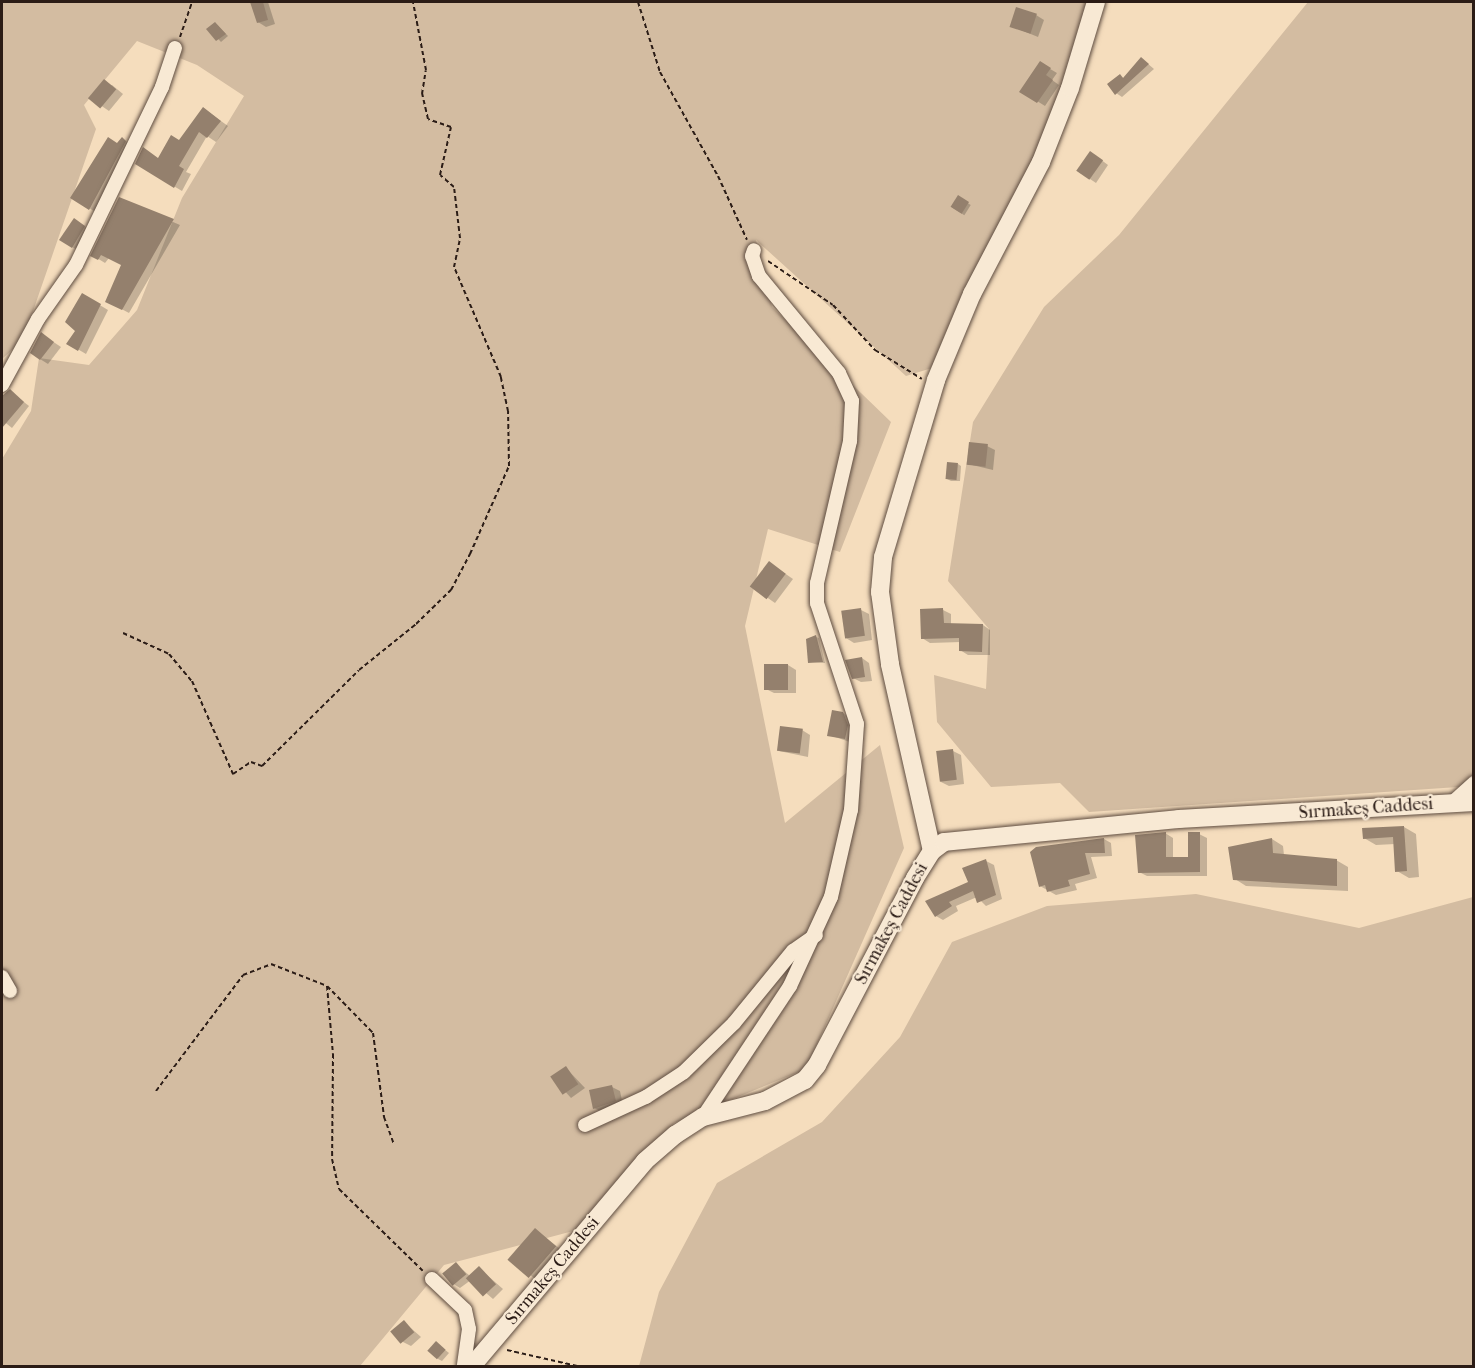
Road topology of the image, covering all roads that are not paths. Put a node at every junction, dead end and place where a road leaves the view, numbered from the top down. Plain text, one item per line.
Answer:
1 (1096, 2) edge
2 (175, 48) road end
3 (754, 250) road end
4 (2, 385) edge
5 (1473, 783) edge
6 (1473, 802) edge
7 (1452, 803) junction
8 (932, 851) junction
9 (816, 935) junction
10 (2, 977) edge
11 (10, 991) dead end
12 (703, 1117) junction
13 (585, 1125) dead end
14 (432, 1279) road end
15 (464, 1366) edge
16 (472, 1366) edge

1 - 8 main road
2 - 4 street
3 - 9 street
5 - 7 street
6 - 7 main road, Sırmakeş Caddesi
7 - 8 main road, Sırmakeş Caddesi
8 - 12 main road, Sırmakeş Caddesi
9 - 12 street
9 - 13 street
10 - 11 street
12 - 16 main road, Sırmakeş Caddesi
14 - 15 street

